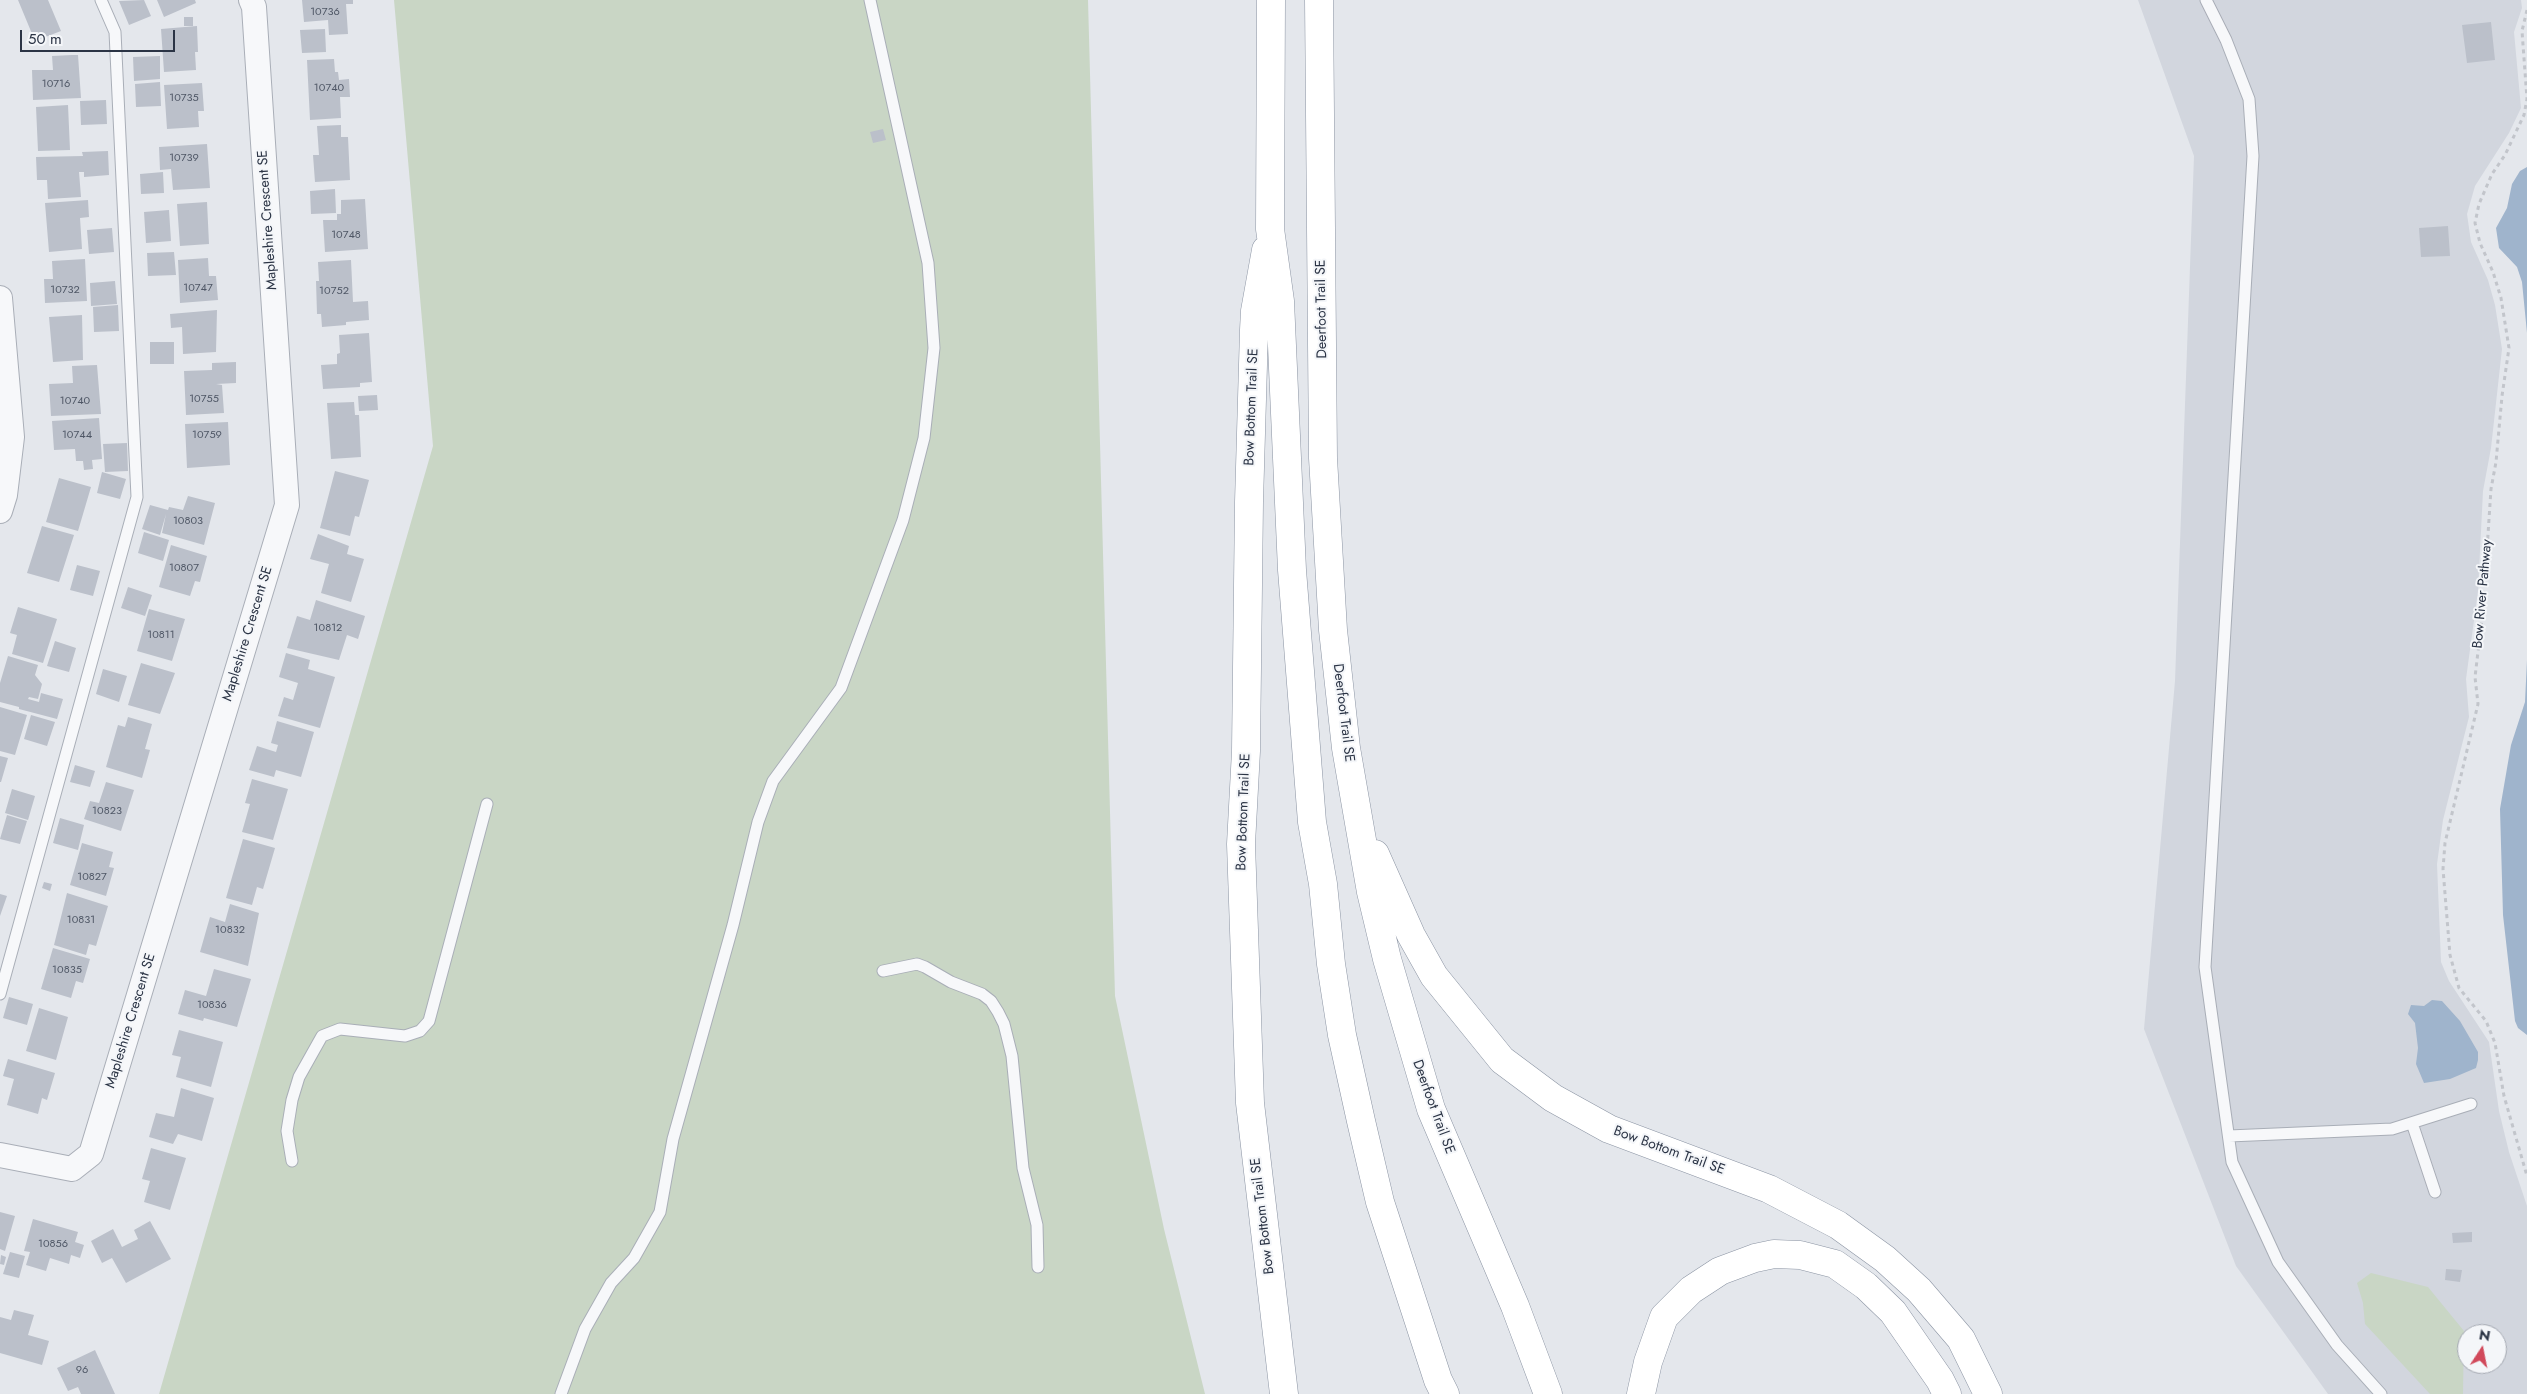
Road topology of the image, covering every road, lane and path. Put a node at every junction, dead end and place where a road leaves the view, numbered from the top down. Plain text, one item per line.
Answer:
1 (101, 0) edge
2 (251, 0) edge
3 (870, 0) edge
4 (1272, 0) edge
5 (1319, 0) edge
6 (2206, 0) edge
7 (2527, 10) edge
8 (1270, 229) junction
9 (0, 298) edge
10 (0, 511) edge
11 (487, 804) dead end
12 (1359, 818) junction
13 (883, 971) dead end
14 (0, 994) edge
15 (2471, 1104) dead end
16 (2412, 1123) junction
17 (2228, 1136) junction
18 (0, 1155) edge
19 (292, 1161) dead end
20 (2527, 1176) edge
21 (2435, 1192) dead end
22 (1038, 1267) dead end
23 (561, 1394) edge
24 (1284, 1394) edge
25 (1445, 1394) edge
26 (1548, 1394) edge
27 (1641, 1394) edge
28 (1947, 1394) edge
29 (1988, 1394) edge
30 (2381, 1394) edge

1 - 14 lane
2 - 18 street, Mapleshire Crescent SE
3 - 23 lane
4 - 8 highway
5 - 12 highway, Deerfoot Trail SE
6 - 17 lane
7 - 20 path, Bow River Pathway
8 - 24 highway, Bow Bottom Trail SE
8 - 25 highway
9 - 10 street
11 - 19 lane
12 - 26 highway, Deerfoot Trail SE
12 - 29 highway, Bow Bottom Trail SE
13 - 22 lane
15 - 16 lane
16 - 17 lane
16 - 21 lane
17 - 30 lane
27 - 28 highway

